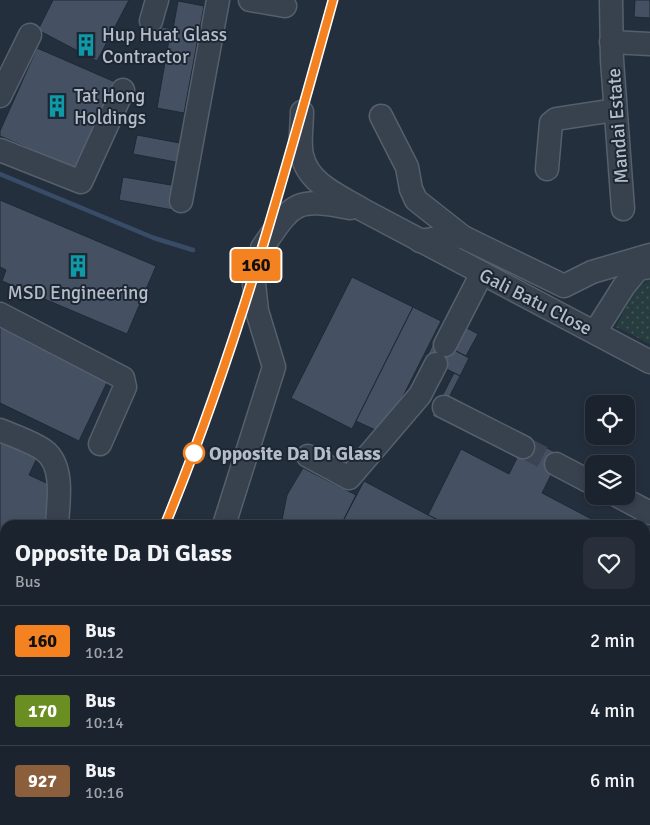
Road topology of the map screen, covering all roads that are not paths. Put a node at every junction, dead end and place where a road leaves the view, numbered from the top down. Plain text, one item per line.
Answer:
1 (218, 0) edge
2 (250, 0) edge
3 (611, 0) edge
4 (285, 6) dead end
5 (30, 35) dead end
6 (611, 42) junction
7 (650, 44) edge
8 (123, 90) dead end
9 (0, 96) edge
10 (615, 110) junction
11 (302, 112) dead end
12 (381, 116) dead end
13 (0, 150) edge
14 (547, 169) dead end
15 (181, 202) dead end
16 (623, 209) dead end
17 (363, 210) junction
18 (463, 236) junction
19 (420, 241) junction
20 (262, 248) dead end
21 (650, 255) edge
22 (650, 267) edge
23 (482, 273) junction
24 (254, 274) dead end
25 (0, 314) edge
26 (595, 332) junction
27 (650, 362) edge
28 (434, 402) junction
29 (0, 430) edge
30 (100, 444) dead end
31 (523, 447) tunnel mouth
32 (308, 456) dead end
33 (556, 464) tunnel mouth
34 (585, 479) edge
35 (635, 505) edge
36 (650, 513) edge
37 (57, 520) edge
38 (226, 520) edge

1 - 15 street
2 - 4 street
3 - 6 street, Mandai Estate
5 - 9 street
6 - 7 street, Mandai Estate
6 - 10 street, Mandai Estate
8 - 13 street
10 - 14 street
10 - 16 street, Mandai Estate
11 - 17 street, Gali Batu Close
12 - 18 street, Gali Batu Close
17 - 19 street, Gali Batu Close
17 - 20 street, Gali Batu Close
18 - 19 street
18 - 21 street, Gali Batu Close
19 - 23 street, Gali Batu Close
22 - 26 street
23 - 26 street, Gali Batu Close
23 - 28 street
24 - 38 street
25 - 30 street
26 - 27 street, Gali Batu Close
28 - 31 street
28 - 32 street
29 - 37 street
33 - 34 street
35 - 36 street

